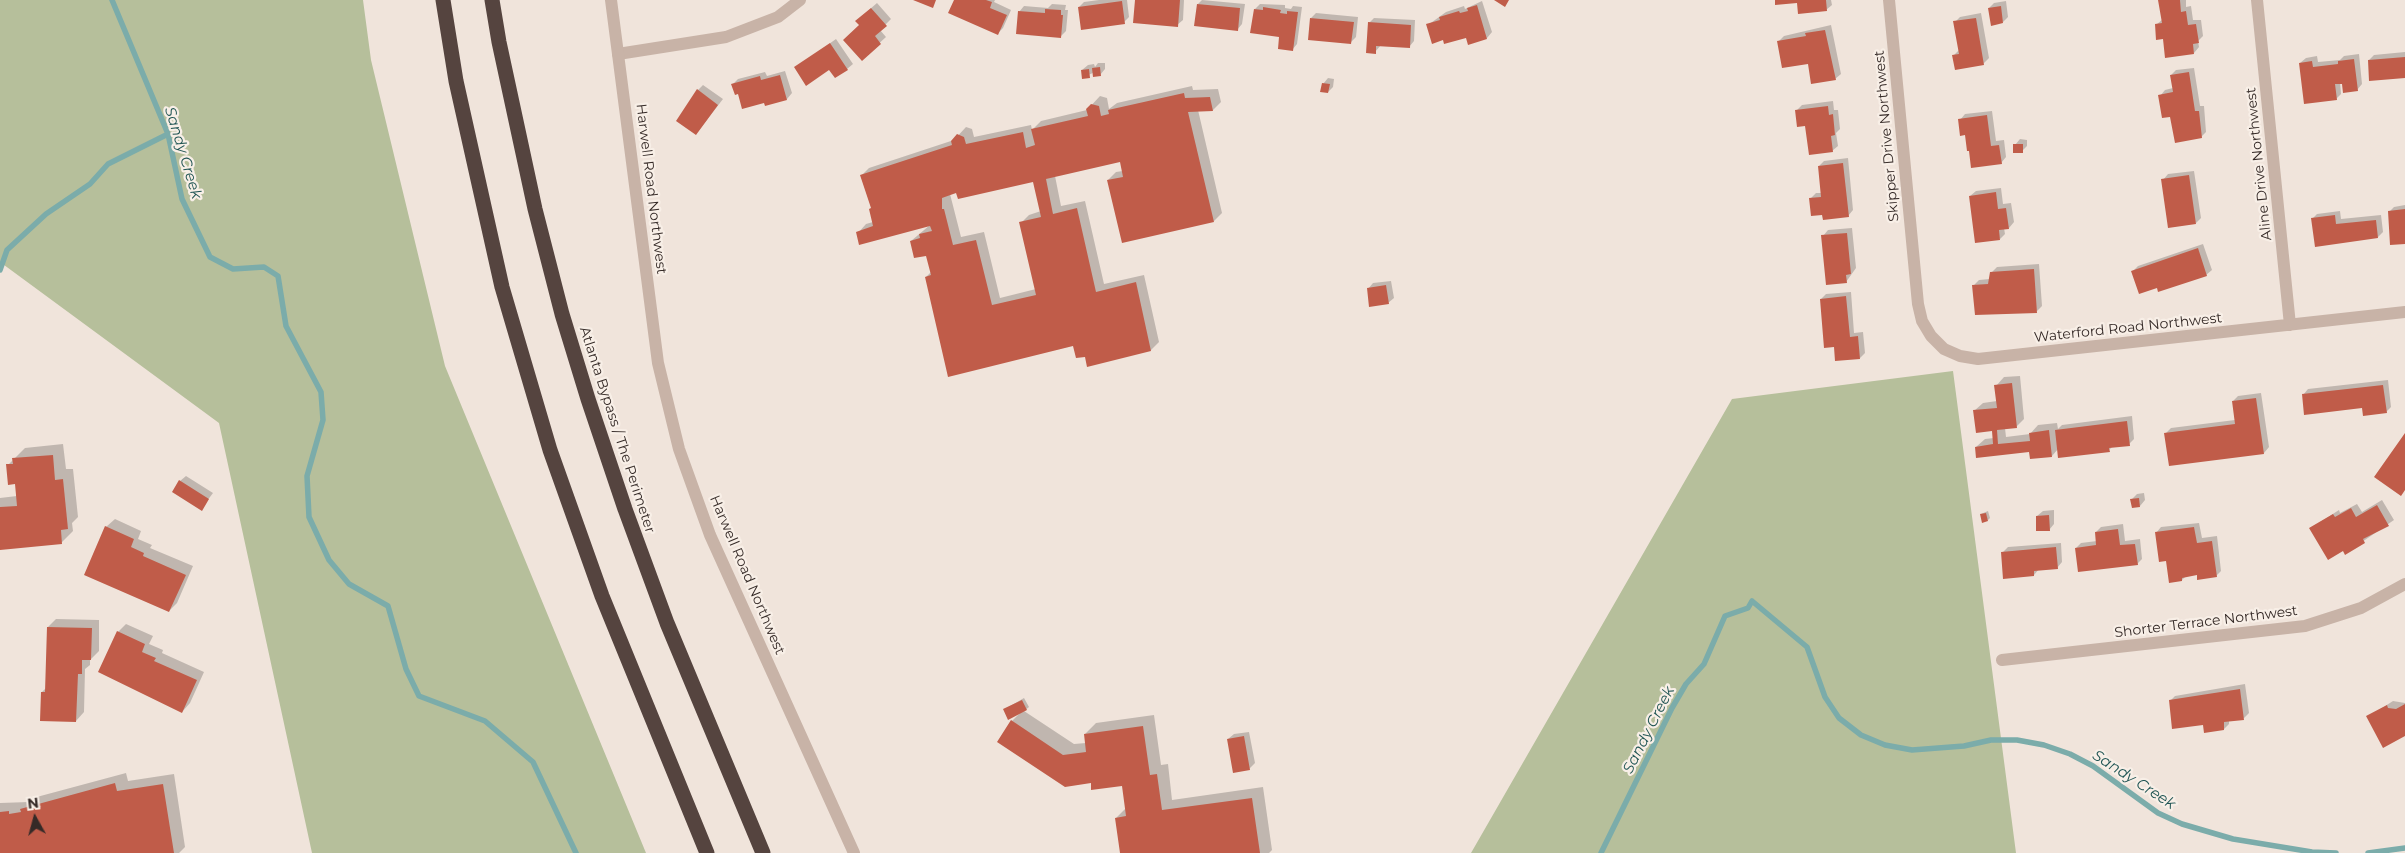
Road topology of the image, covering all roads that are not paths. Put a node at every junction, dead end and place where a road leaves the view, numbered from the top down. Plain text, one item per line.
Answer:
1 (443, 0) edge
2 (492, 0) edge
3 (611, 0) edge
4 (800, 0) edge
5 (1889, 0) edge
6 (2257, 0) edge
7 (618, 54) junction
8 (1914, 270) joint
9 (2405, 312) edge
10 (2290, 325) junction
11 (2405, 584) edge
12 (2002, 660) dead end
13 (707, 853) edge
14 (764, 853) edge
15 (854, 853) edge

1 - 13 highway
2 - 14 highway, Atlanta Bypass / The Perimeter
3 - 7 street, Harwell Road Northwest
4 - 7 street
5 - 8 street, Skipper Drive Northwest
6 - 10 street, Aline Drive Northwest
7 - 15 street, Harwell Road Northwest
8 - 10 street, Waterford Road Northwest
9 - 10 street, Waterford Road Northwest
11 - 12 street, Shorter Terrace Northwest

